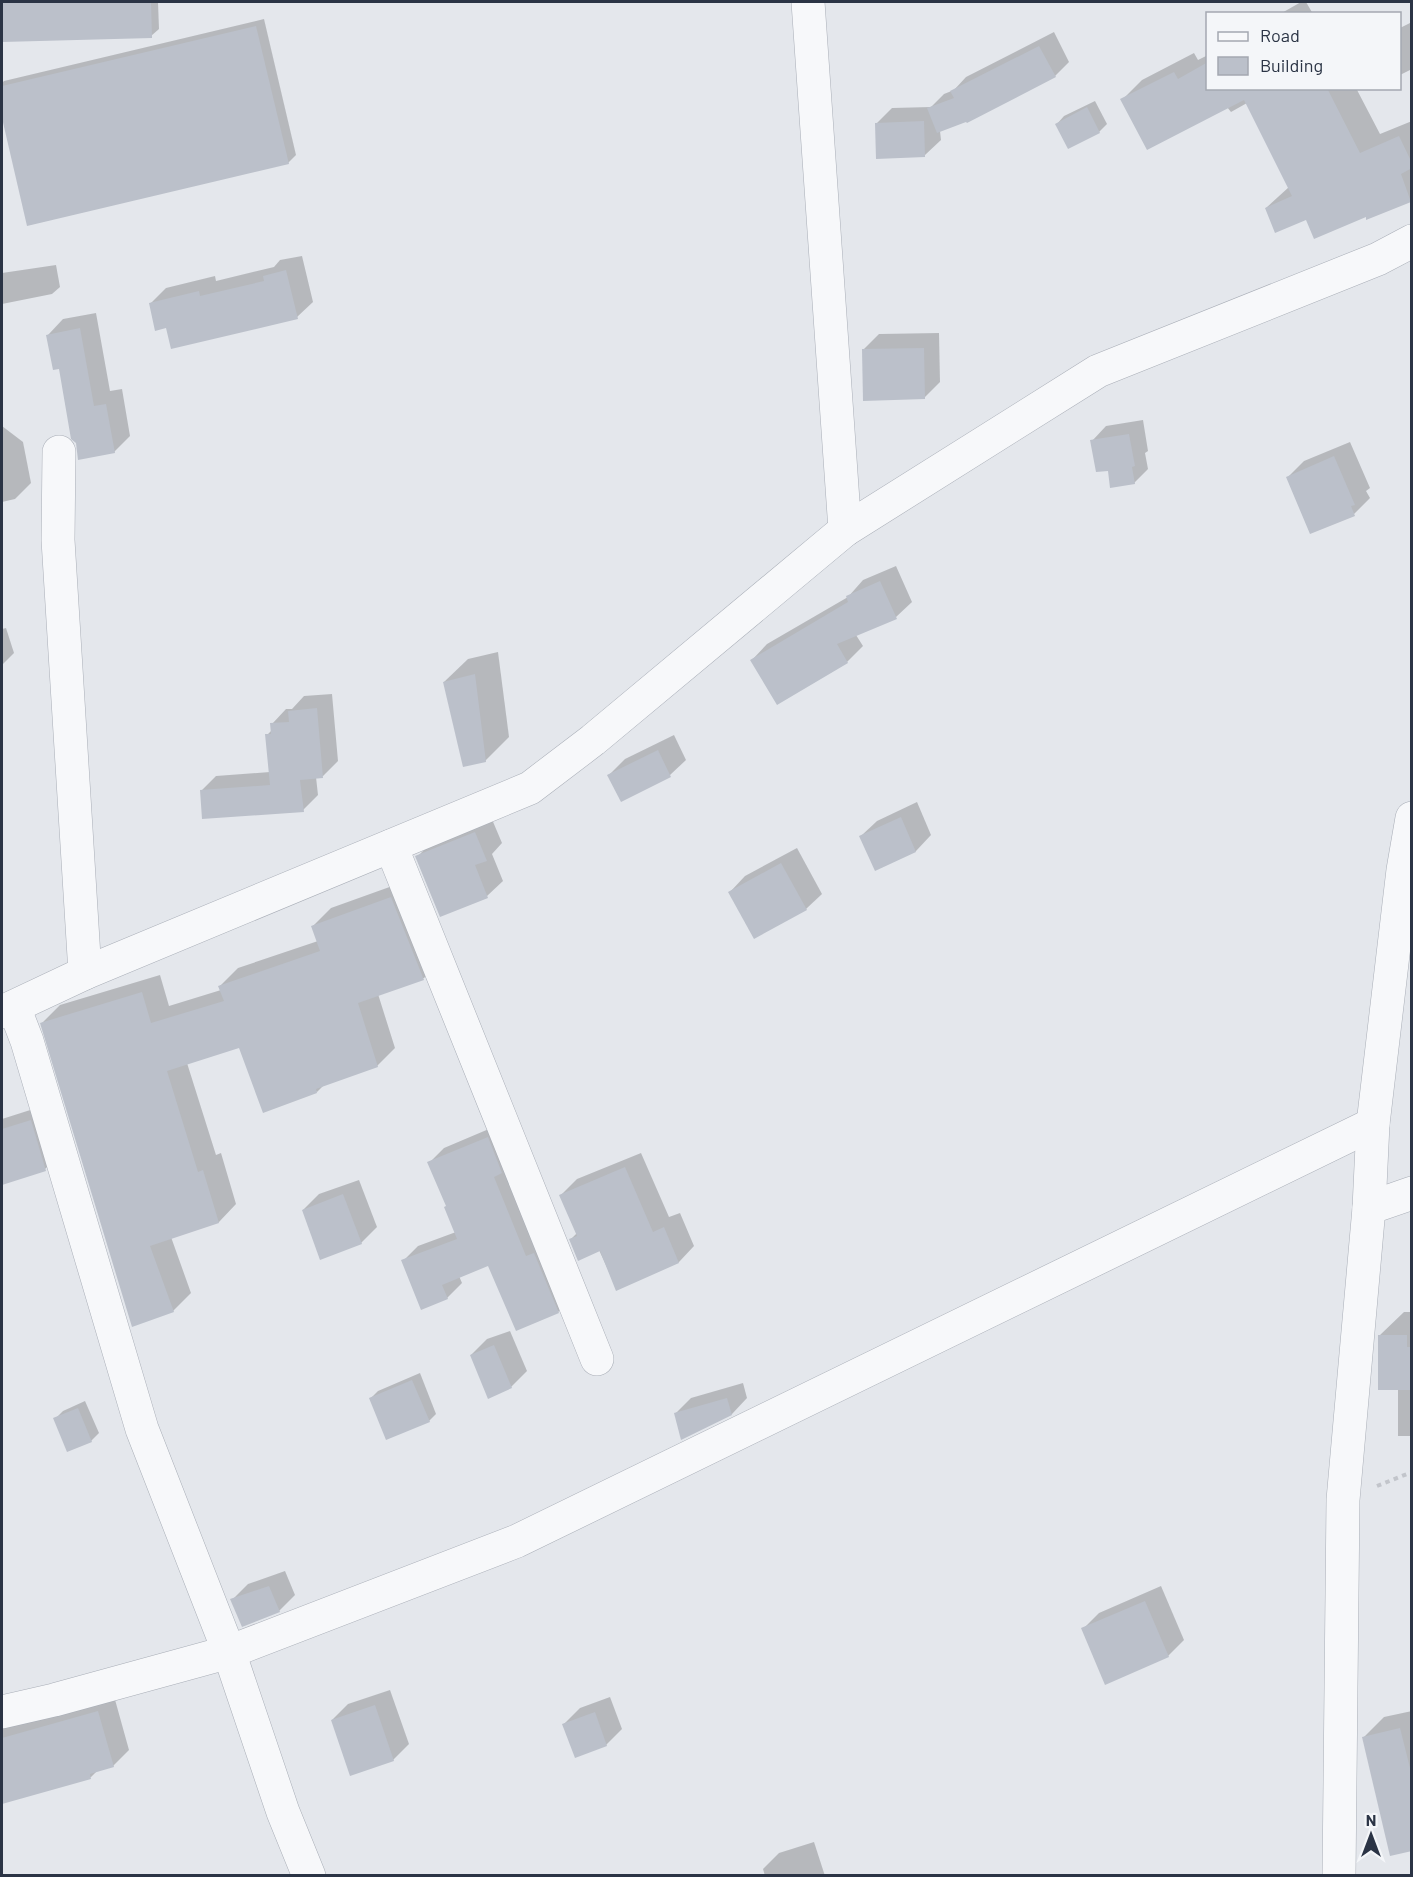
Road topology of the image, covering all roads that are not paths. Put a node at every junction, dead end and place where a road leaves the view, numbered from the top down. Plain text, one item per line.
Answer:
1 (807, 2) edge
2 (1412, 241) edge
3 (59, 452) dead end
4 (845, 530) junction
5 (1412, 818) edge
6 (391, 846) junction
7 (85, 973) junction
8 (8, 1010) edge
9 (1373, 1124) junction
10 (1412, 1193) edge
11 (1369, 1208) junction
12 (597, 1359) dead end
13 (229, 1652) junction
14 (2, 1712) edge
15 (309, 1875) edge
16 (1340, 1875) edge

1 - 4 street
2 - 4 street
3 - 7 street
4 - 6 street
5 - 9 street
6 - 7 street
6 - 12 street
7 - 8 street
8 - 13 street
9 - 11 street
9 - 13 street
10 - 11 street
11 - 16 street
13 - 14 street
13 - 15 street

